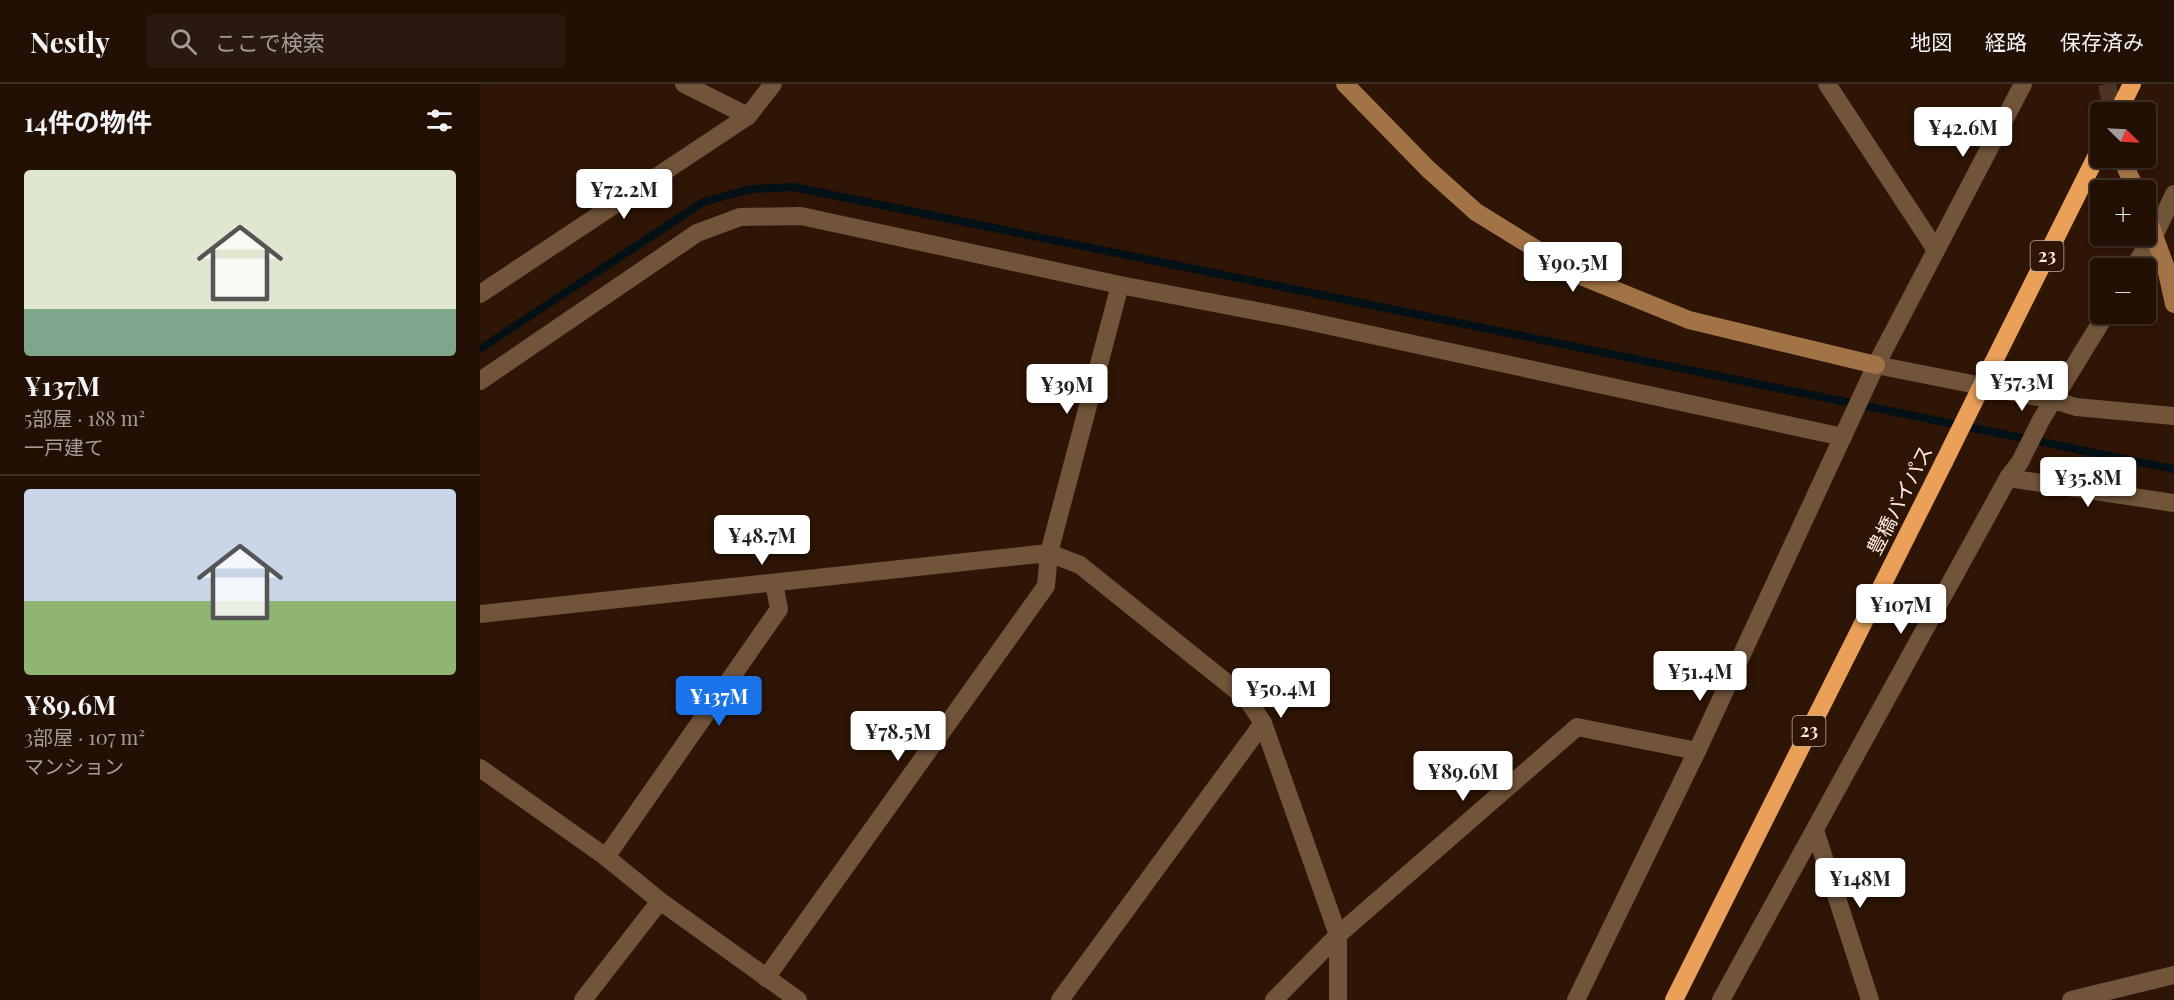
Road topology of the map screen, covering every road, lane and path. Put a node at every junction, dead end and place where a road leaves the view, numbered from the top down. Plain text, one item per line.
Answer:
1 (684, 84) edge
2 (773, 84) edge
3 (1345, 84) edge
4 (1827, 84) edge
5 (2023, 84) edge
6 (2132, 84) edge
7 (2123, 102) edge
8 (748, 116) junction
9 (2090, 168) edge
10 (2174, 194) edge
11 (2156, 232) edge
12 (2156, 236) edge
13 (1936, 250) junction
14 (2170, 267) edge
15 (1120, 285) junction
16 (480, 294) edge
17 (2174, 304) edge
18 (2100, 324) edge
19 (1872, 373) junction
20 (480, 381) edge
21 (2053, 400) junction
22 (2174, 416) edge
23 (1843, 437) junction
24 (2008, 478) junction
25 (2174, 503) edge
26 (1048, 553) junction
27 (774, 583) junction
28 (480, 614) edge
29 (1263, 723) junction
30 (1697, 751) junction
31 (480, 768) edge
32 (1815, 830) junction
33 (606, 857) junction
34 (660, 901) junction
35 (1338, 935) junction
36 (2174, 975) edge
37 (766, 978) junction
38 (789, 997) edge
39 (583, 1000) edge
40 (1060, 1000) edge
41 (1274, 1000) edge
42 (1338, 1000) edge
43 (1575, 1000) edge
44 (1674, 1000) edge
45 (1721, 1000) edge
46 (1870, 1000) edge
47 (2071, 1000) edge

1 - 8 street
2 - 8 street
3 - 19 street
4 - 13 street
5 - 13 street
6 - 7 highway
8 - 16 street
9 - 44 highway, 豊橋バイパス / 23, bridge
10 - 11 street
12 - 14 street
13 - 19 street
14 - 17 street
15 - 20 street
15 - 23 street
15 - 26 street
18 - 21 street
19 - 21 street
19 - 23 street
21 - 22 street
21 - 24 street
23 - 30 street
24 - 25 street
24 - 32 street
26 - 27 street
26 - 29 street
26 - 37 street
27 - 28 street
27 - 33 street
29 - 35 street
29 - 40 street
30 - 35 street
30 - 43 street
31 - 33 street
32 - 45 street
32 - 46 street
33 - 34 street
34 - 37 street
34 - 39 street
35 - 41 street
35 - 42 street
36 - 47 street
37 - 38 street

